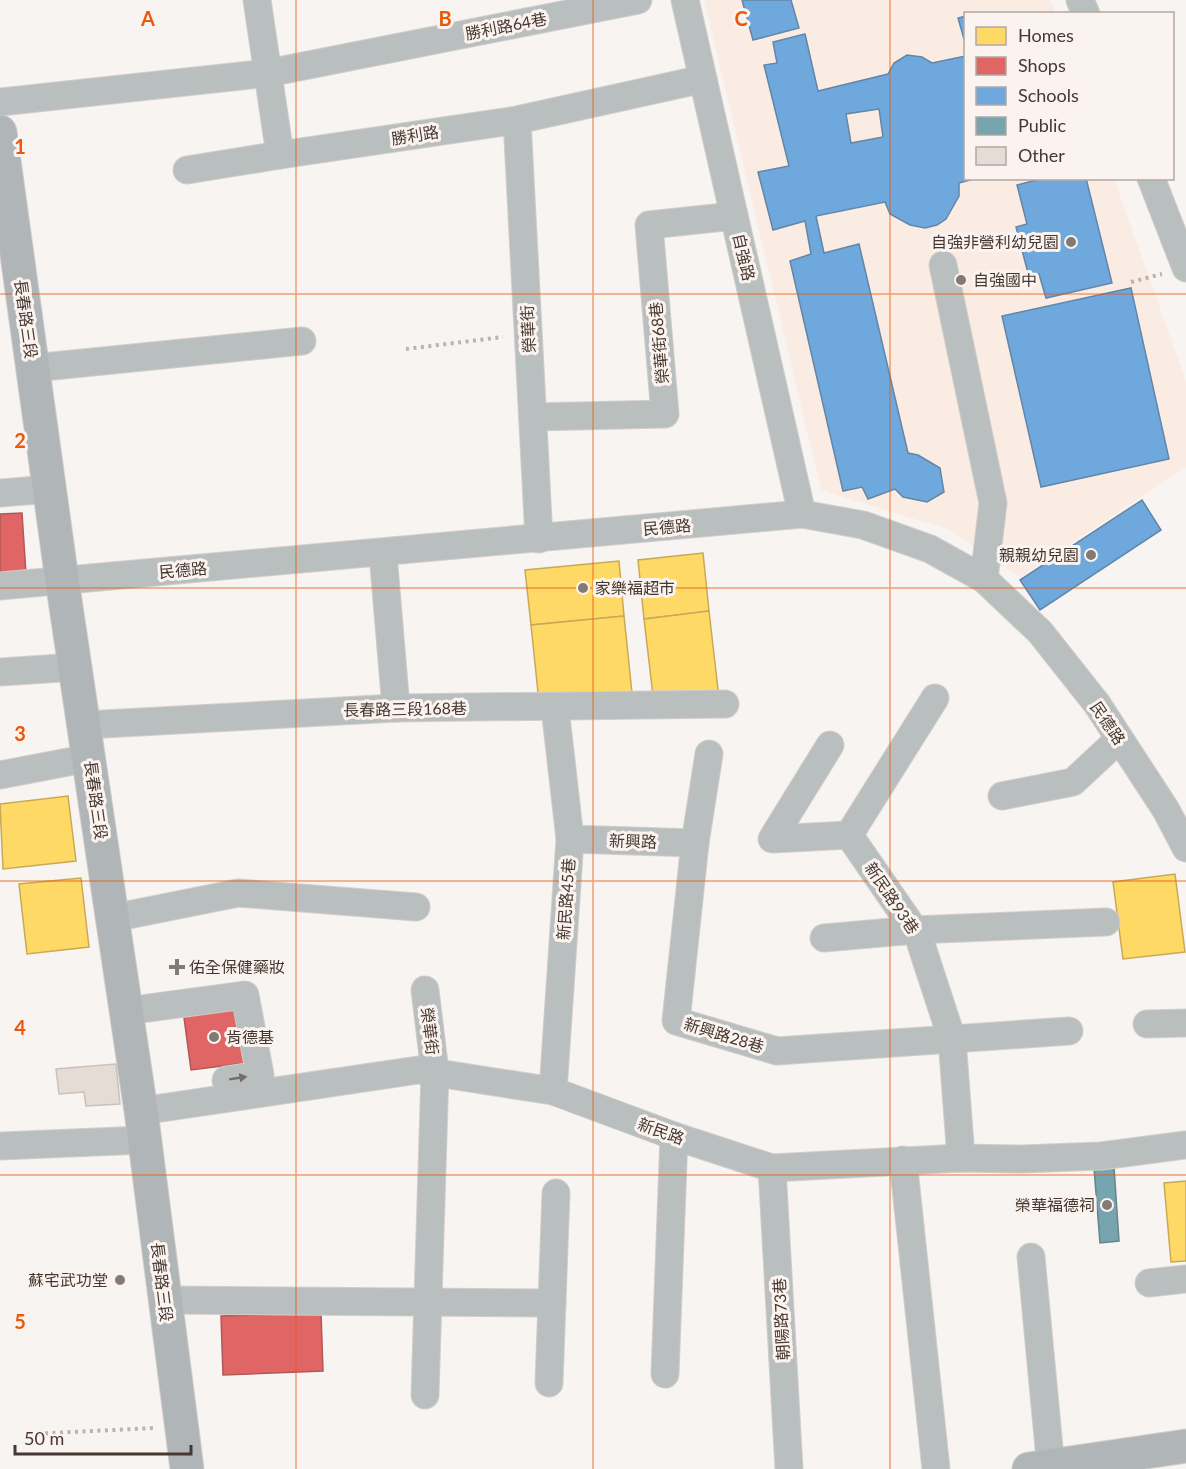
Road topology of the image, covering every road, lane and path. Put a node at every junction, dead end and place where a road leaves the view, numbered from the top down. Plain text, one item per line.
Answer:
1 (257, 0) edge
2 (638, 0) edge
3 (685, 0) edge
4 (268, 73) junction
5 (703, 79) junction
6 (0, 102) edge
7 (517, 120) junction
8 (0, 132) edge
9 (280, 156) junction
10 (187, 170) dead end
11 (1152, 180) edge
12 (734, 216) junction
13 (943, 265) dead end
14 (1176, 271) edge
15 (1131, 282) dead end
16 (528, 333) junction
17 (302, 341) dead end
18 (406, 349) dead end
19 (33, 369) junction
20 (533, 417) junction
21 (50, 489) junction
22 (0, 493) edge
23 (802, 514) junction
24 (539, 539) junction
25 (383, 554) junction
26 (984, 579) junction
27 (62, 580) junction
28 (0, 586) edge
29 (76, 667) junction
30 (0, 672) edge
31 (935, 698) dead end
32 (725, 704) dead end
33 (396, 708) junction
34 (555, 708) junction
35 (85, 725) junction
36 (1119, 739) junction
37 (830, 745) dead end
38 (709, 754) dead end
39 (89, 758) junction
40 (0, 775) edge
41 (1002, 796) dead end
42 (849, 835) junction
43 (570, 839) junction
44 (695, 843) junction
45 (1186, 848) edge
46 (416, 906) dead end
47 (113, 918) junction
48 (1106, 922) dead end
49 (915, 930) junction
50 (824, 938) dead end
51 (424, 990) dead end
52 (126, 1011) junction
53 (1186, 1023) edge
54 (1148, 1024) dead end
55 (1069, 1031) dead end
56 (952, 1039) junction
57 (435, 1072) junction
58 (553, 1091) junction
59 (141, 1115) junction
60 (674, 1136) junction
61 (1186, 1145) edge
62 (0, 1146) edge
63 (961, 1158) junction
64 (903, 1160) junction
65 (772, 1168) junction
66 (556, 1193) dead end
67 (1031, 1257) dead end
68 (1186, 1279) edge
69 (1149, 1283) dead end
70 (165, 1300) junction
71 (430, 1303) junction
72 (552, 1303) junction
73 (665, 1374) dead end
74 (549, 1383) dead end
75 (425, 1395) dead end
76 (181, 1427) junction
77 (30, 1434) dead end
78 (1186, 1446) edge
79 (1043, 1468) edge
80 (187, 1469) edge
81 (789, 1469) edge
82 (936, 1469) edge

1 - 4 street
2 - 4 street, 勝利路64巷
3 - 5 street, 自強路
4 - 6 street, 勝利路64巷
4 - 9 street
5 - 7 street, 勝利路
5 - 12 street, 自強路
7 - 9 street, 勝利路
7 - 16 street, 榮華街
8 - 19 main road, 長春路三段
9 - 10 street, 勝利路
11 - 14 street
12 - 20 street, 榮華街68巷
12 - 23 street, 自強路
13 - 26 street
14 - 15 path
16 - 18 path
16 - 20 street, 榮華街
17 - 19 street
19 - 21 main road, 長春路三段
20 - 24 street, 榮華街
21 - 22 street
21 - 27 main road, 長春路三段
23 - 24 street, 民德路
23 - 26 street, 民德路
24 - 25 street, 民德路
25 - 27 street, 民德路
25 - 33 street
26 - 36 street, 民德路
27 - 28 street, 民德路
27 - 29 main road, 長春路三段
29 - 30 street
29 - 35 main road, 長春路三段
31 - 42 street
32 - 34 street, 長春路三段168巷
33 - 34 street, 長春路三段168巷
33 - 35 street, 長春路三段168巷
34 - 43 street, 新民路45巷
35 - 39 main road, 長春路三段
36 - 41 street
36 - 45 street, 民德路
37 - 42 street
38 - 44 street
39 - 40 street
39 - 47 main road, 長春路三段
42 - 49 street, 新民路93巷
43 - 44 street, 新興路
43 - 58 street, 新民路45巷
44 - 56 street, 新興路28巷
46 - 47 street
47 - 52 main road, 長春路三段
48 - 49 street
49 - 50 street
49 - 56 street, 新民路93巷
51 - 57 street, 榮華街
52 - 59 main road, 長春路三段
59 -> 52 street
53 - 54 street
55 - 56 street
56 - 63 street, 新民路93巷
57 - 58 street, 新民路
57 - 59 street, 新民路
57 - 71 street, 榮華街
58 - 60 street, 新民路
59 - 62 street
59 - 70 main road, 長春路三段
60 - 65 street, 新民路
60 - 73 street
61 - 63 street, 新民路
63 - 64 street, 新民路
64 - 65 street, 新民路
64 - 82 street
65 - 81 street, 朝陽路73巷
66 - 72 street
67 - 79 street
68 - 69 street
70 - 71 street
70 - 76 main road, 長春路三段
71 - 72 street
71 - 75 street, 榮華街
72 - 74 street
76 - 77 path
76 - 80 main road, 長春路三段
78 - 79 main road

